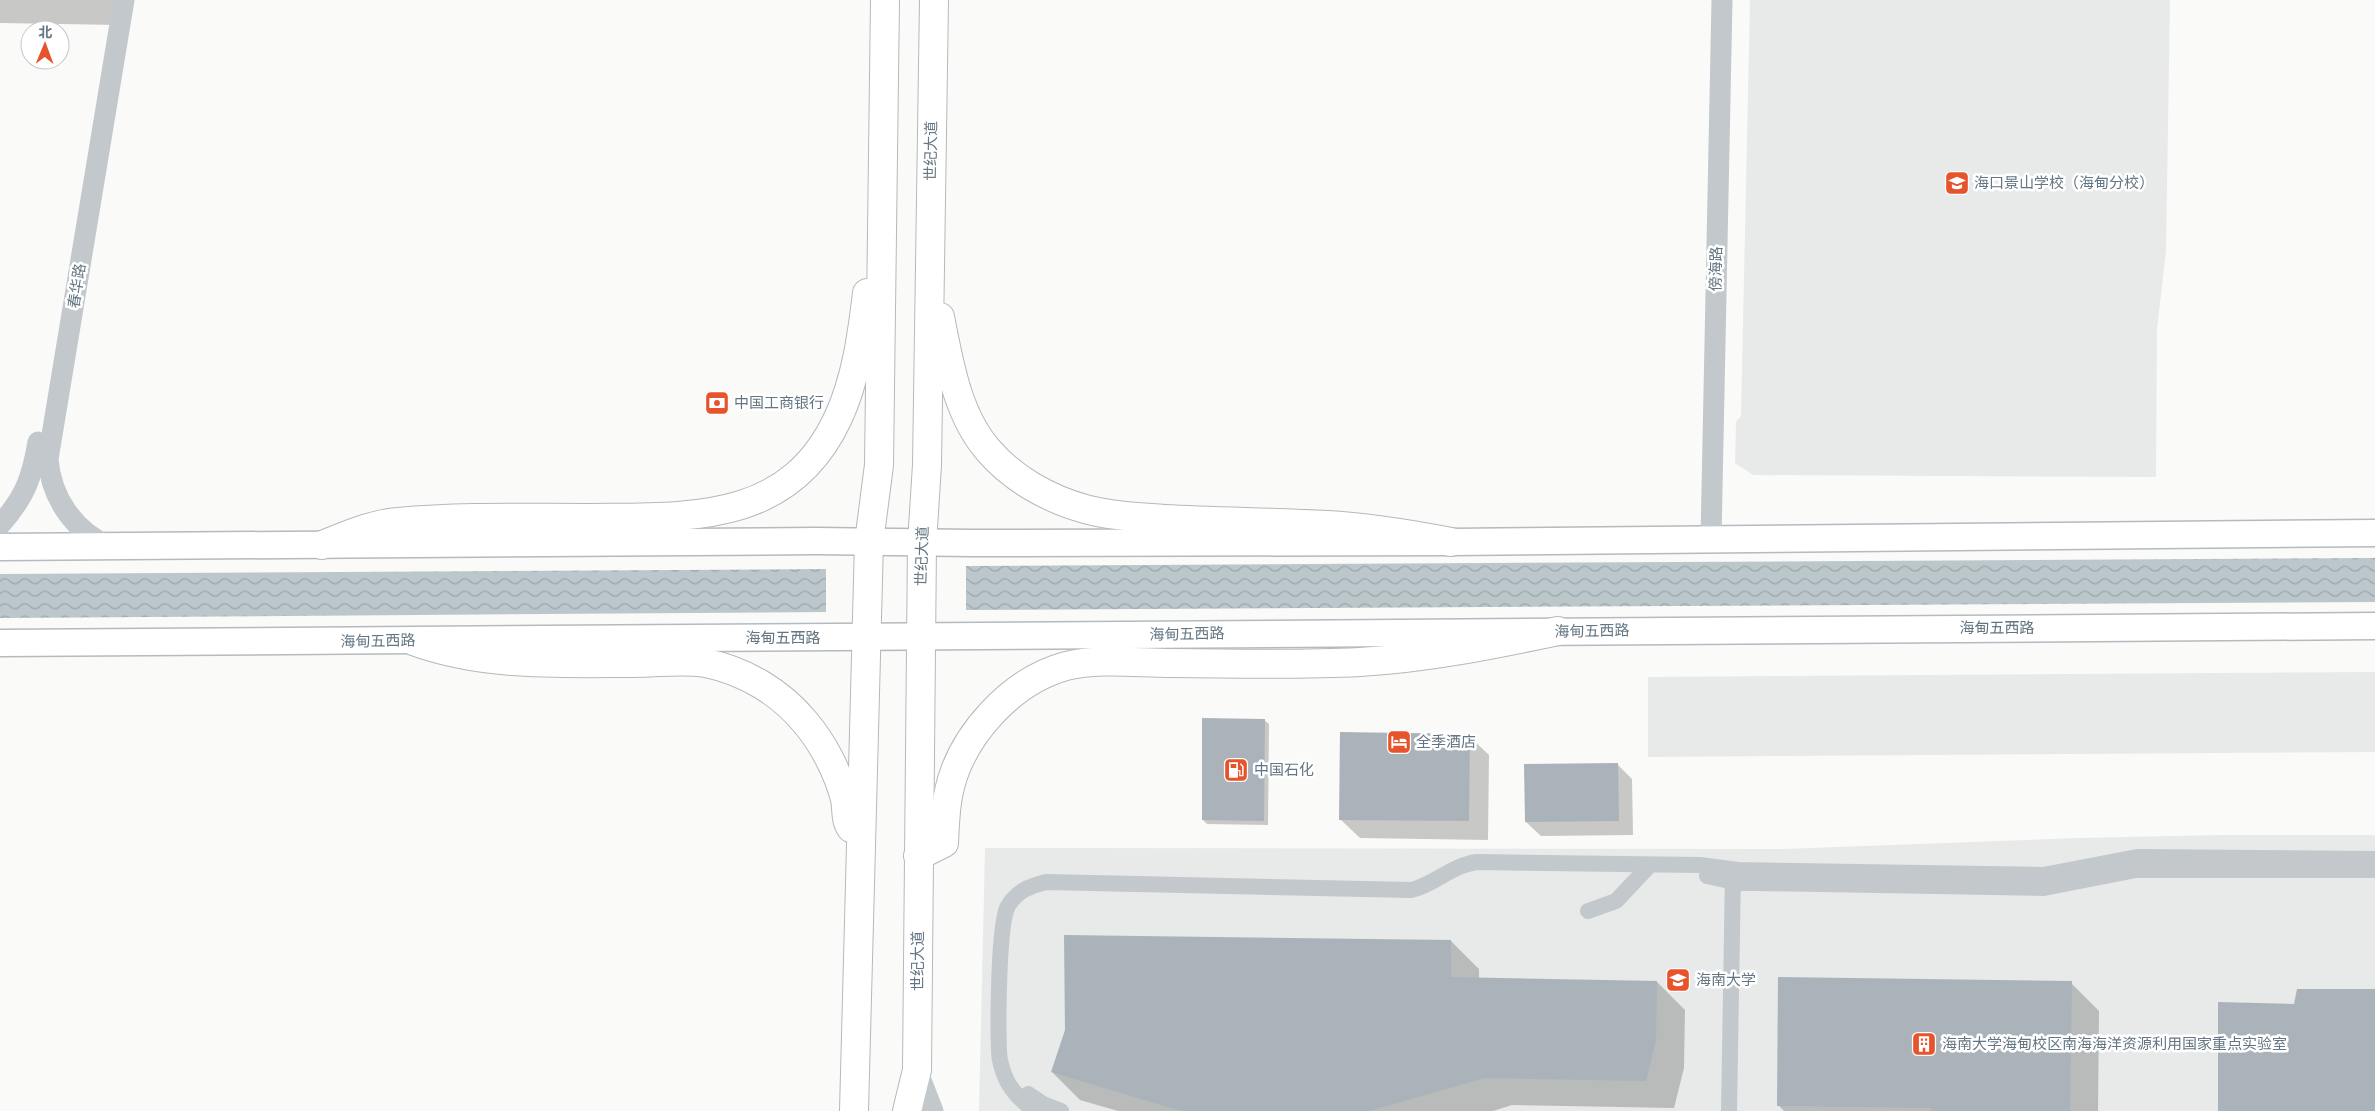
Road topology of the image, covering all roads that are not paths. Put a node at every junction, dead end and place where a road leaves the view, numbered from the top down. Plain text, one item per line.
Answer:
1 (112, 0) edge
2 (124, 0) edge
3 (885, 0) edge
4 (934, 0) edge
5 (1722, 0) edge
6 (1733, 0) edge
7 (882, 234) junction
8 (930, 248) junction
9 (0, 525) edge
10 (2375, 533) edge
11 (1717, 539) junction
12 (869, 542) junction
13 (922, 542) junction
14 (1450, 542) junction
15 (322, 545) junction
16 (0, 547) edge
17 (110, 547) junction
18 (2375, 626) edge
19 (1558, 631) junction
20 (866, 637) junction
21 (921, 638) junction
22 (413, 641) junction
23 (0, 643) edge
24 (860, 841) junction
25 (918, 856) junction
26 (2375, 859) edge
27 (1644, 870) junction
28 (2375, 870) edge
29 (1737, 876) junction
30 (1588, 911) dead end
31 (917, 1070) junction
32 (854, 1111) edge
33 (906, 1111) edge
34 (933, 1111) edge
35 (1036, 1111) edge
36 (1061, 1111) edge
37 (1729, 1111) edge
38 (1736, 1111) edge

1 - 9 street, 春华路
2 - 17 street, 春华路
3 - 7 highway
4 - 8 highway, 世纪大道
5 - 11 street, 傍海路
6 - 11 street, 傍海路
7 - 12 highway
7 - 15 highway
8 - 13 highway, 世纪大道
8 - 14 highway
10 - 11 main road
11 - 14 main road
12 - 13 main road
12 - 15 main road
12 - 20 highway
13 - 14 main road
13 - 21 highway, 世纪大道
15 - 17 main road
16 - 17 main road
18 - 19 main road, 海甸五西路
19 - 21 main road, 海甸五西路
19 - 25 highway
20 - 21 main road, 海甸五西路
20 - 22 main road, 海甸五西路
20 - 24 highway
21 - 25 highway, 世纪大道
22 - 23 main road, 海甸五西路
22 - 24 highway
24 - 32 highway
25 - 31 highway, 世纪大道
26 - 29 street
27 - 29 street
27 - 30 street
27 - 35 street
27 - 36 street
28 - 29 street
29 - 37 street
29 - 38 street
31 - 33 highway, 世纪大道
31 - 34 street

